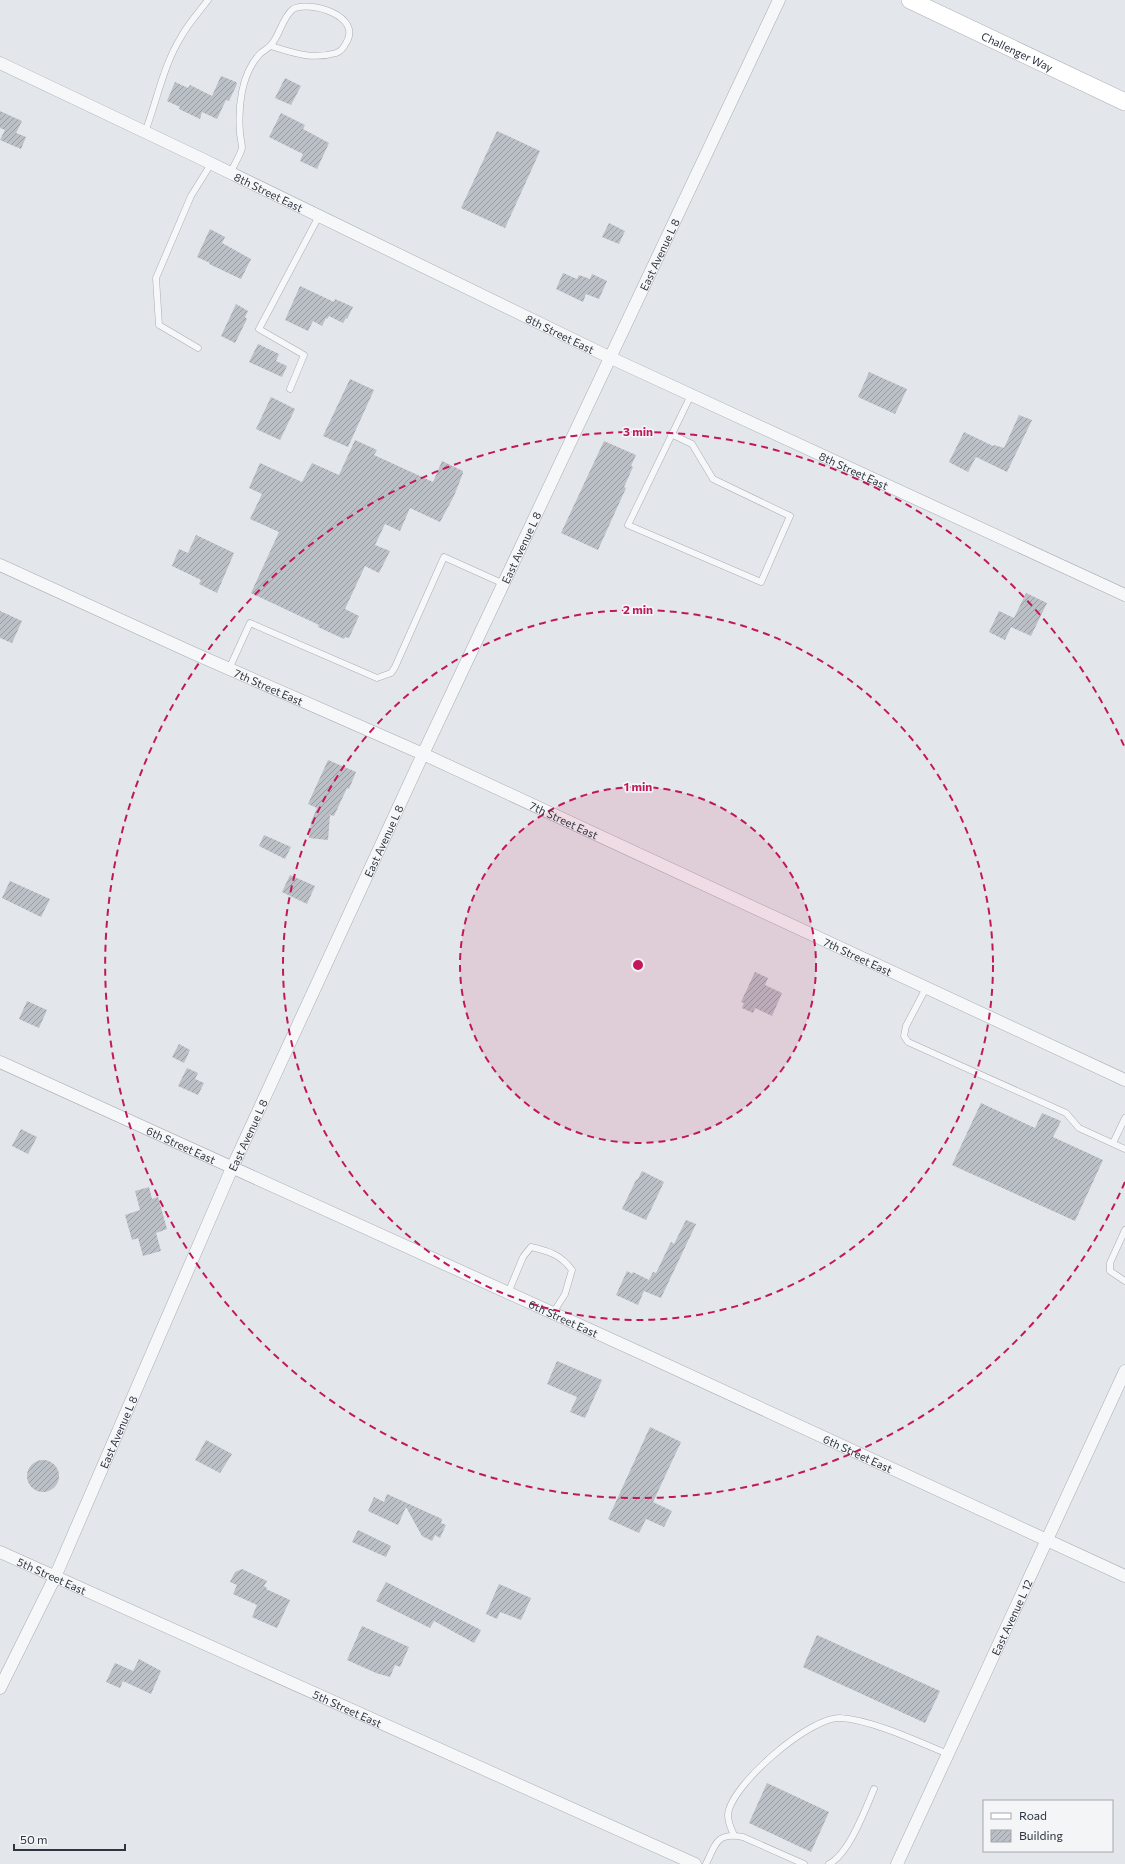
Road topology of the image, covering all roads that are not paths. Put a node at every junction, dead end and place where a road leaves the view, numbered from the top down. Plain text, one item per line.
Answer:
1 (208, 0) edge
2 (779, 0) edge
3 (910, 0) edge
4 (271, 46) junction
5 (0, 63) edge
6 (1125, 102) edge
7 (145, 132) junction
8 (212, 164) junction
9 (230, 173) junction
10 (319, 216) junction
11 (198, 348) dead end
12 (611, 358) junction
13 (290, 389) dead end
14 (691, 395) junction
15 (671, 434) junction
16 (0, 565) edge
17 (504, 584) junction
18 (1125, 595) edge
19 (229, 669) junction
20 (423, 754) junction
21 (926, 988) junction
22 (0, 1062) edge
23 (1125, 1080) edge
24 (1125, 1118) edge
25 (1113, 1143) junction
26 (1125, 1149) edge
27 (232, 1168) junction
28 (1125, 1230) edge
29 (1125, 1281) edge
30 (508, 1293) junction
31 (552, 1314) junction
32 (1125, 1371) edge
33 (1047, 1541) junction
34 (0, 1552) edge
35 (55, 1576) junction
36 (1125, 1576) edge
37 (0, 1688) edge
38 (948, 1754) junction
39 (874, 1789) dead end
40 (734, 1836) junction
41 (695, 1864) edge
42 (706, 1864) edge
43 (804, 1864) edge
44 (829, 1864) edge
45 (897, 1864) edge

1 - 7 lane
2 - 12 street, East Avenue L 8
3 - 6 main road, Challenger Way
4 - 4 lane
4 - 9 lane
5 - 7 street, 8th Street East
7 - 8 street, 8th Street East
8 - 9 street, 8th Street East
8 - 11 lane
9 - 10 street, 8th Street East
10 - 12 street, 8th Street East
10 - 13 lane
12 - 14 street, 8th Street East
12 - 17 street, East Avenue L 8
14 - 15 lane
14 - 18 street, 8th Street East
15 - 15 lane
16 - 19 street, 7th Street East
17 - 19 lane
17 - 20 street, East Avenue L 8
19 - 20 street, 7th Street East
20 - 21 street, 7th Street East
20 - 27 street, East Avenue L 8
21 - 23 street, 7th Street East
21 - 25 lane
22 - 27 street, 6th Street East
24 - 25 lane
25 - 26 lane
27 - 30 street, 6th Street East
27 - 35 street, East Avenue L 8
28 - 29 lane
30 - 31 street, 6th Street East
30 - 31 lane
31 - 33 street, 6th Street East
32 - 33 street, East Avenue L 12
33 - 36 street, 6th Street East
33 - 38 street, East Avenue L 12
34 - 35 street, 5th Street East
35 - 37 street, East Avenue L 8
35 - 41 street, 5th Street East
38 - 40 lane
38 - 45 street, East Avenue L 12
39 - 44 lane
40 - 42 lane
40 - 43 lane

